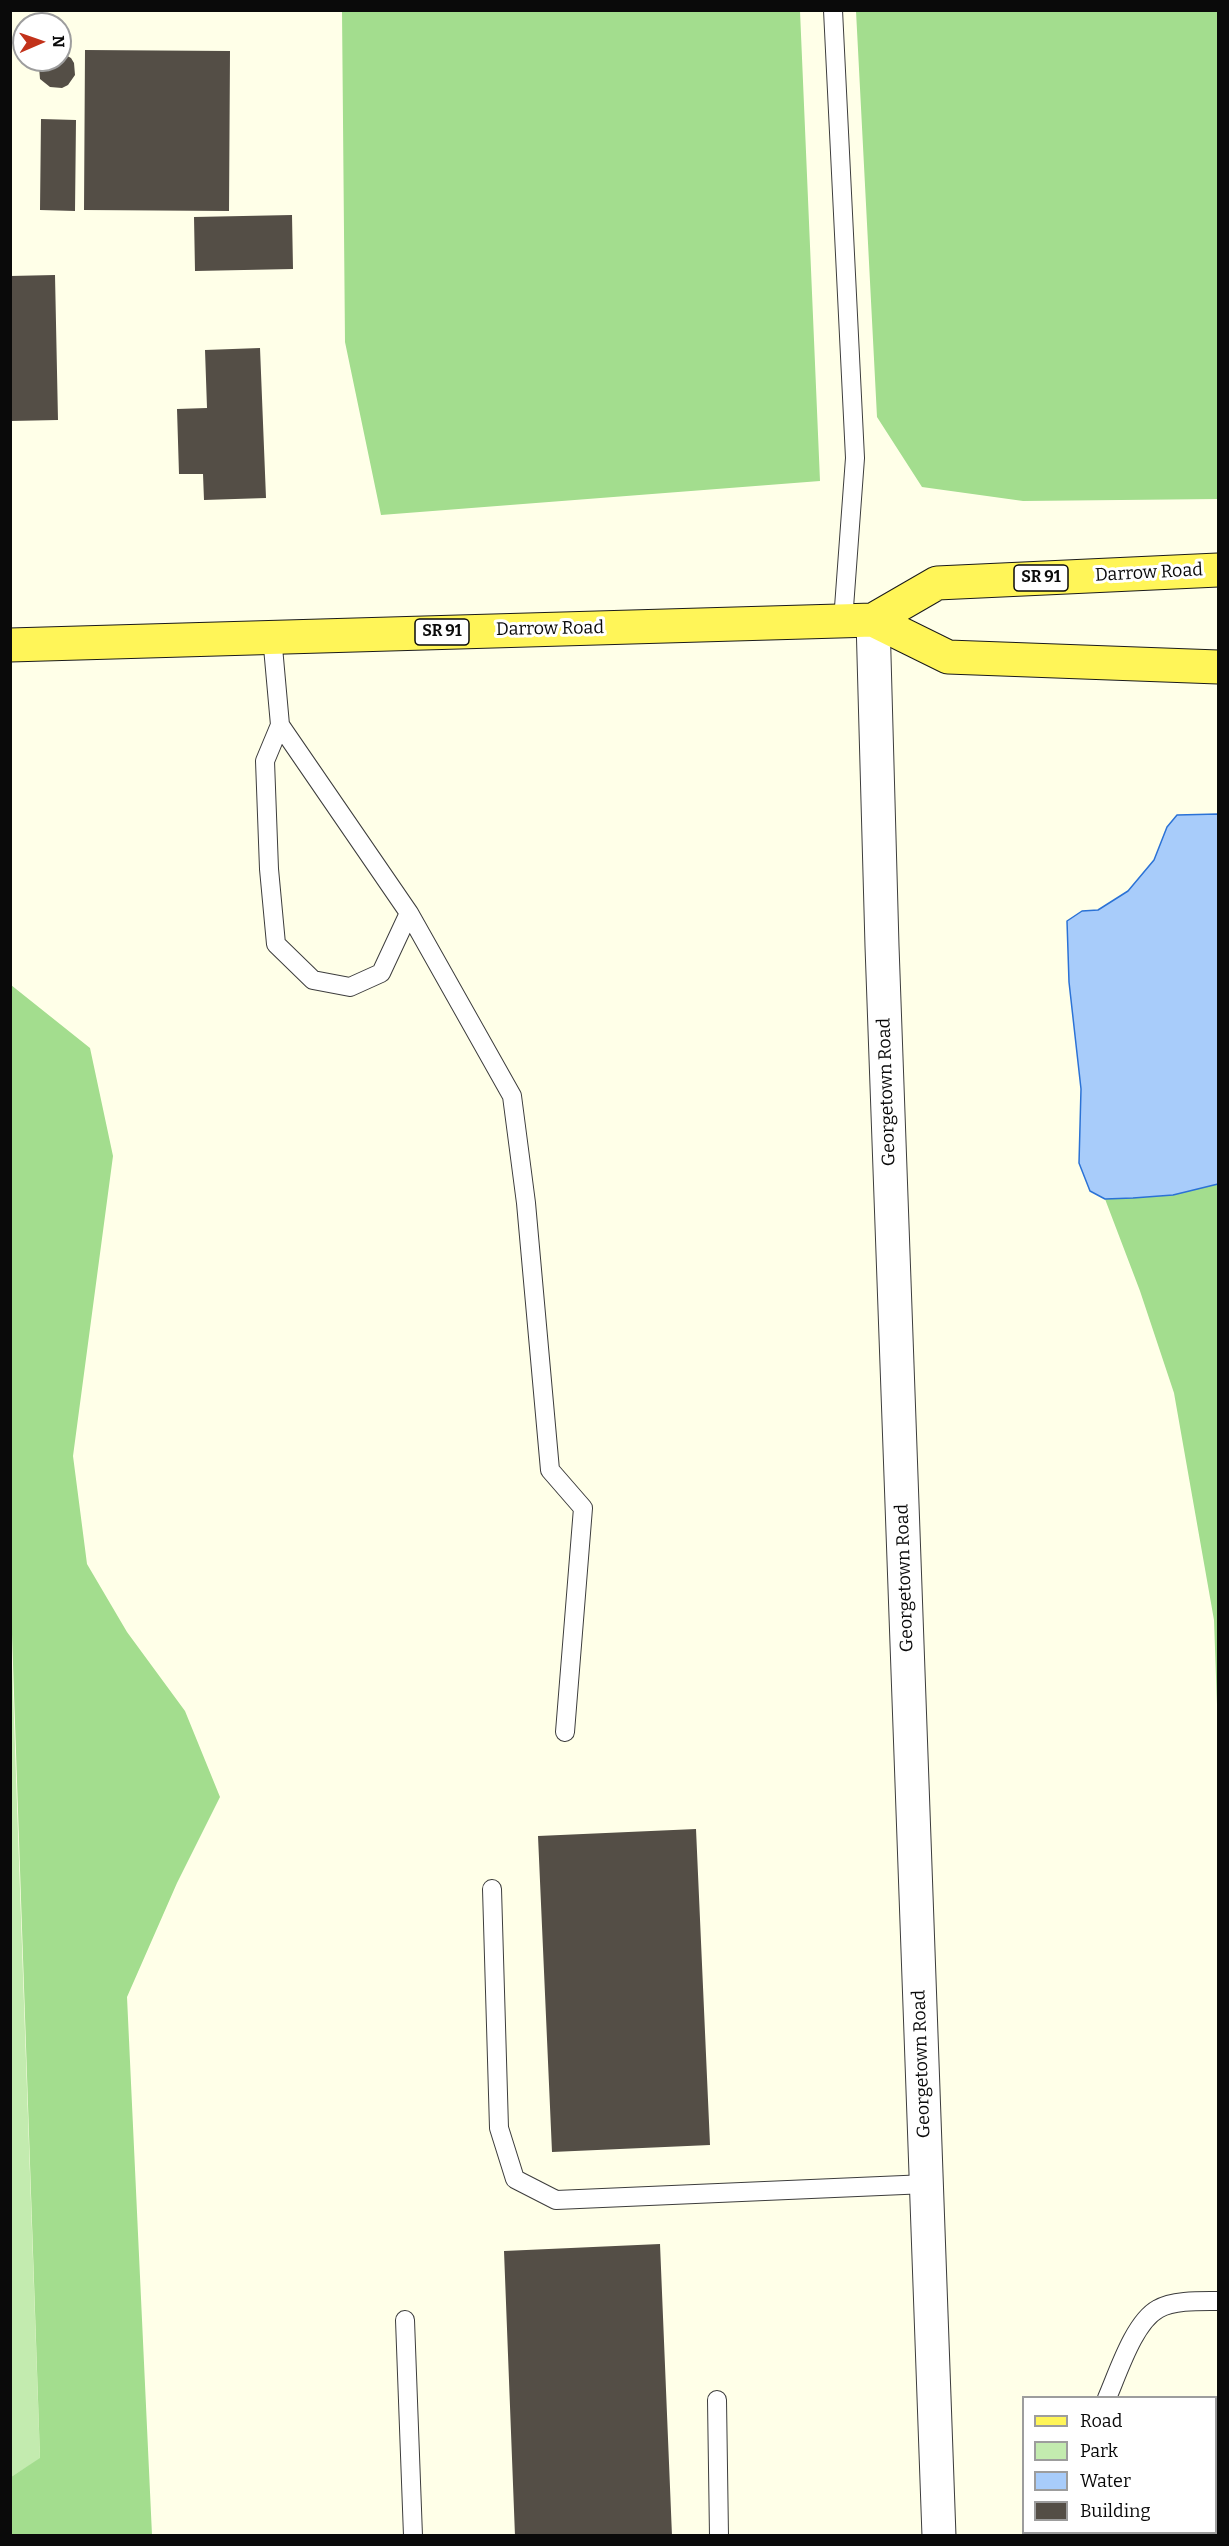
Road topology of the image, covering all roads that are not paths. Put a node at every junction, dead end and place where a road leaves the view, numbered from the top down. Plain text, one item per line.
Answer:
1 (833, 10) edge
2 (1218, 570) edge
3 (858, 621) junction
4 (272, 636) junction
5 (10, 645) edge
6 (1218, 667) edge
7 (280, 725) junction
8 (409, 913) junction
9 (565, 1732) dead end
10 (492, 1889) dead end
11 (927, 2184) junction
12 (1218, 2301) edge
13 (405, 2320) dead end
14 (1107, 2396) edge
15 (717, 2400) dead end
16 (413, 2535) edge
17 (719, 2535) edge
18 (939, 2535) edge

1 - 3 lane
2 - 3 main road, Darrow Road / SR 91
3 - 4 main road, Darrow Road / SR 91
3 - 6 main road, Darrow Road / SR 91
3 - 11 street, Georgetown Road
4 - 5 main road, Darrow Road / SR 91
4 - 7 lane
7 - 8 lane
7 - 8 lane
8 - 9 lane
10 - 11 lane
11 - 18 street, Georgetown Road
12 - 14 lane
13 - 16 lane
15 - 17 lane

